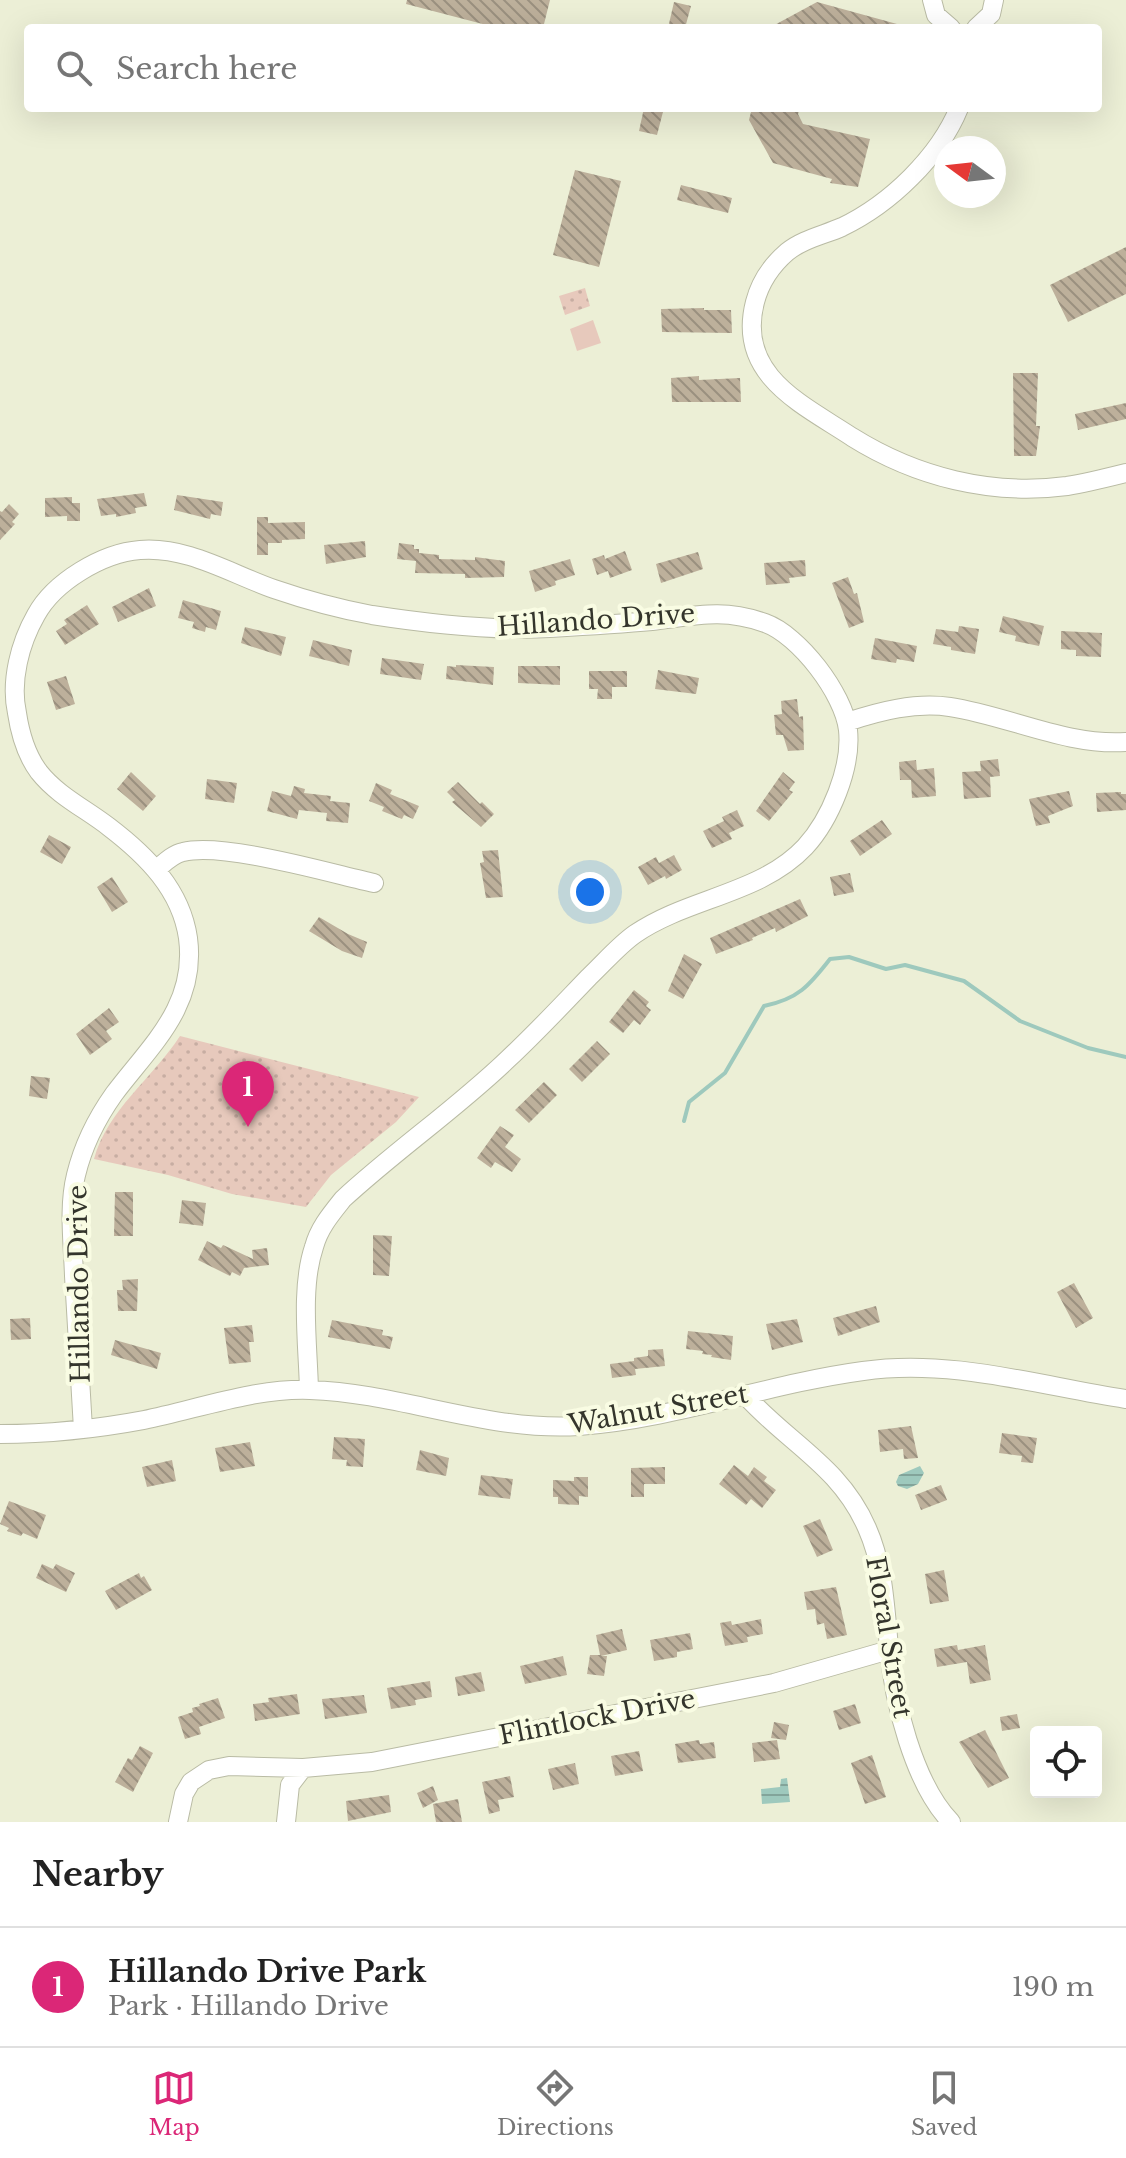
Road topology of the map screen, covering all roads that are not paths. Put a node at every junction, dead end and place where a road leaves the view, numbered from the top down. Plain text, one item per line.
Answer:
1 (932, 0) edge
2 (994, 0) edge
3 (946, 24) edge
4 (980, 24) edge
5 (957, 112) edge
6 (1126, 473) edge
7 (847, 722) junction
8 (1126, 742) edge
9 (157, 869) junction
10 (374, 883) dead end
11 (309, 1390) junction
12 (745, 1395) junction
13 (1126, 1399) edge
14 (83, 1429) junction
15 (0, 1434) edge
16 (889, 1650) junction
17 (303, 1768) junction
18 (178, 1822) edge
19 (286, 1822) edge
20 (951, 1822) edge

1 - 3 street
2 - 4 street
5 - 6 street
7 - 8 street
7 - 9 street, Hillando Drive
7 - 11 street
9 - 10 street
9 - 14 street, Hillando Drive
11 - 12 street, Walnut Street
11 - 14 street, Walnut Street
12 - 13 street, Walnut Street
12 - 16 street, Floral Street
14 - 15 street, Walnut Street
16 - 17 street, Flintlock Drive
16 - 20 street, Floral Street
17 - 18 street, Flintlock Drive
17 - 19 street

